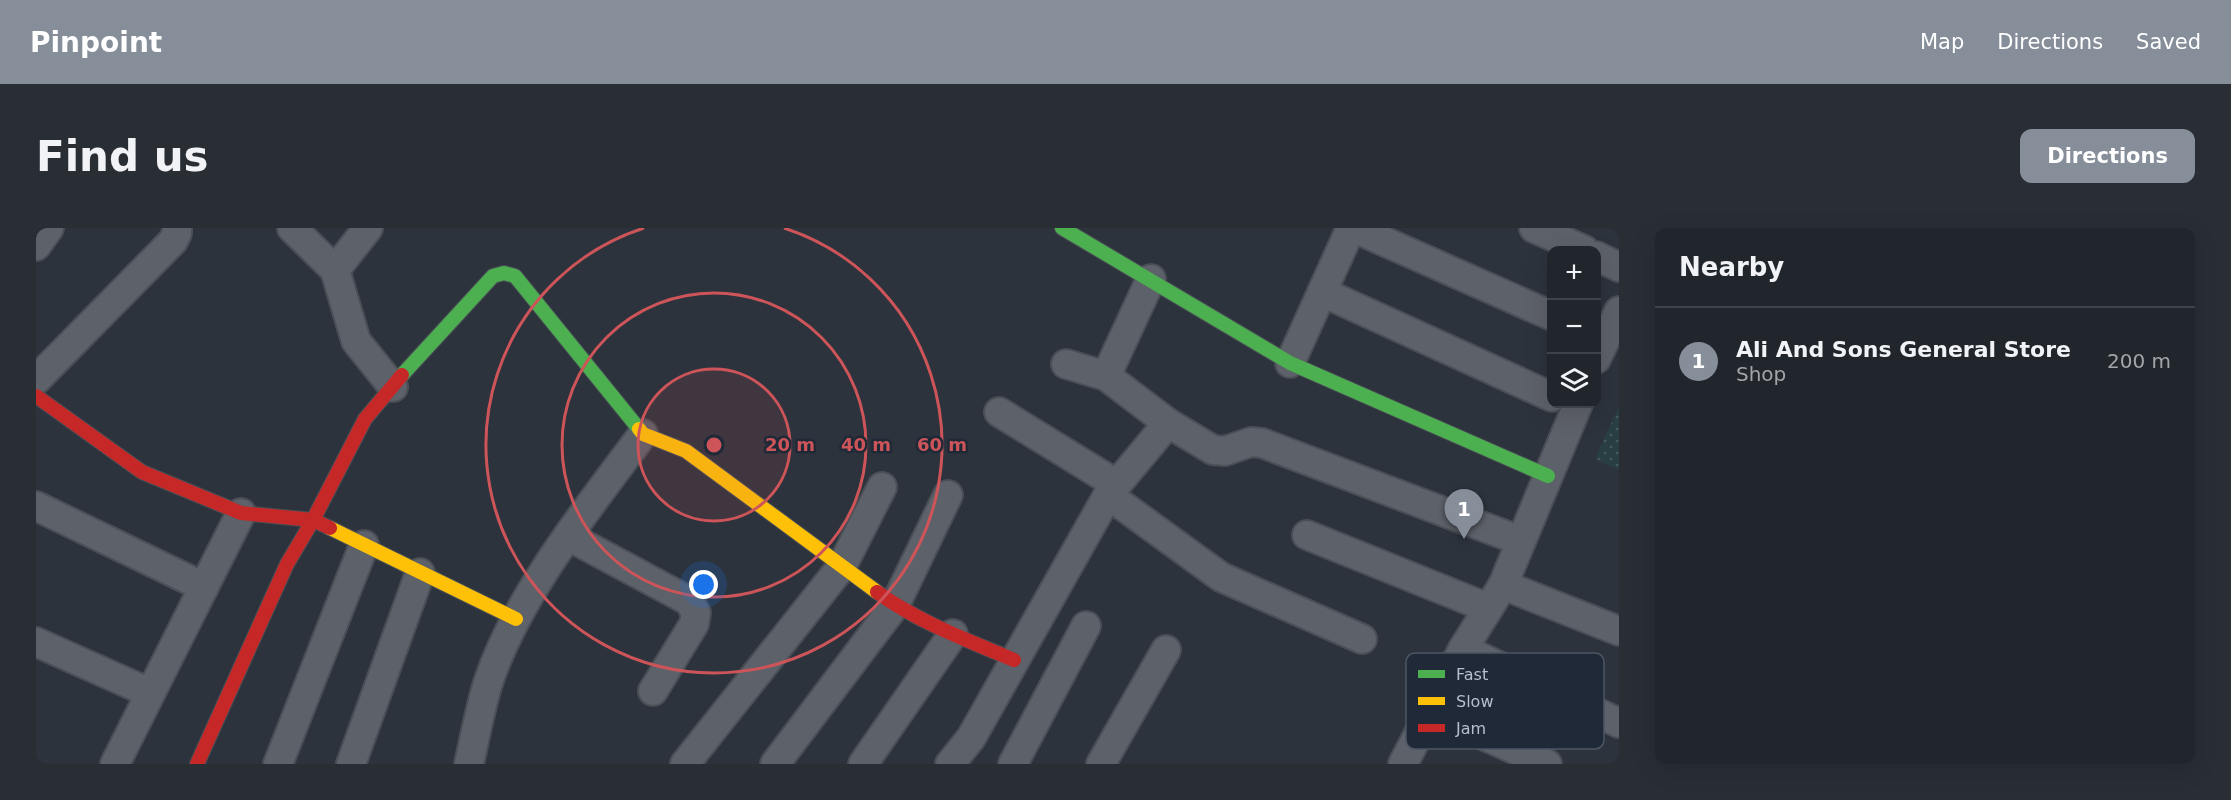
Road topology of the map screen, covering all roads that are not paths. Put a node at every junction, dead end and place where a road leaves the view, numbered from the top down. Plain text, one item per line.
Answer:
1 (49, 228) edge
2 (177, 228) edge
3 (292, 228) edge
4 (368, 228) edge
5 (1062, 228) edge
6 (1352, 228) edge
7 (1534, 228) edge
8 (36, 246) edge
9 (1575, 246) edge
10 (1601, 258) edge
11 (1619, 267) edge
12 (335, 270) junction
13 (1151, 279) junction
14 (1322, 292) junction
15 (1619, 311) edge
16 (1547, 314) edge
17 (1601, 342) edge
18 (1290, 363) junction
19 (1066, 364) dead end
20 (1106, 376) junction
21 (36, 380) edge
22 (393, 387) junction
23 (1547, 394) edge
24 (36, 396) edge
25 (1567, 408) edge
26 (999, 412) dead end
27 (1168, 423) junction
28 (643, 434) junction
29 (1548, 476) junction
30 (882, 487) dead end
31 (1112, 490) junction
32 (948, 495) dead end
33 (36, 506) edge
34 (241, 513) junction
35 (313, 520) junction
36 (1307, 535) dead end
37 (568, 536) junction
38 (1521, 541) junction
39 (364, 545) junction
40 (842, 566) junction
41 (420, 573) junction
42 (204, 587) junction
43 (1496, 596) junction
44 (895, 604) junction
45 (516, 619) junction
46 (1086, 626) dead end
47 (1619, 631) edge
48 (953, 634) junction
49 (1362, 639) dead end
50 (36, 642) edge
51 (1463, 649) junction
52 (1166, 650) dead end
53 (1461, 653) edge
54 (1471, 653) edge
55 (1014, 660) junction
56 (653, 691) dead end
57 (150, 693) junction
58 (1604, 716) edge
59 (1619, 723) edge
60 (1411, 749) edge
61 (1513, 749) edge
62 (115, 764) edge
63 (197, 764) edge
64 (278, 764) edge
65 (351, 764) edge
66 (469, 764) edge
67 (685, 764) edge
68 (775, 764) edge
69 (863, 764) edge
70 (950, 764) edge
71 (1013, 764) edge
72 (1101, 764) edge
73 (1403, 764) edge
74 (1546, 764) edge

1 - 8 street
2 - 21 street
3 - 12 street
4 - 12 street
5 - 13 street
6 - 14 street
6 - 16 street
7 - 9 street
10 - 11 street
12 - 22 street
13 - 18 street
13 - 20 street
14 - 18 street
14 - 23 street
15 - 17 street
18 - 29 street
19 - 20 street
20 - 27 street
22 - 28 street
22 - 35 street
24 - 34 street
25 - 29 street
26 - 31 street
27 - 31 street
27 - 38 street
28 - 37 street
28 - 40 street
29 - 38 street
30 - 40 street
31 - 49 street
31 - 55 street
32 - 44 street
33 - 42 street
34 - 35 street
34 - 42 street
35 - 39 street
35 - 63 street
36 - 43 street
37 - 45 street
37 - 56 street
38 - 43 street
39 - 41 street
39 - 64 street
40 - 44 street
40 - 67 street
41 - 45 street
41 - 65 street
42 - 57 street
43 - 47 street
43 - 51 street
44 - 48 street
44 - 68 street
45 - 66 street
46 - 71 street
48 - 55 street
48 - 69 street
50 - 57 street
51 - 53 street
51 - 54 street
52 - 72 street
55 - 70 street
57 - 62 street
58 - 59 street
60 - 73 street
61 - 74 street

